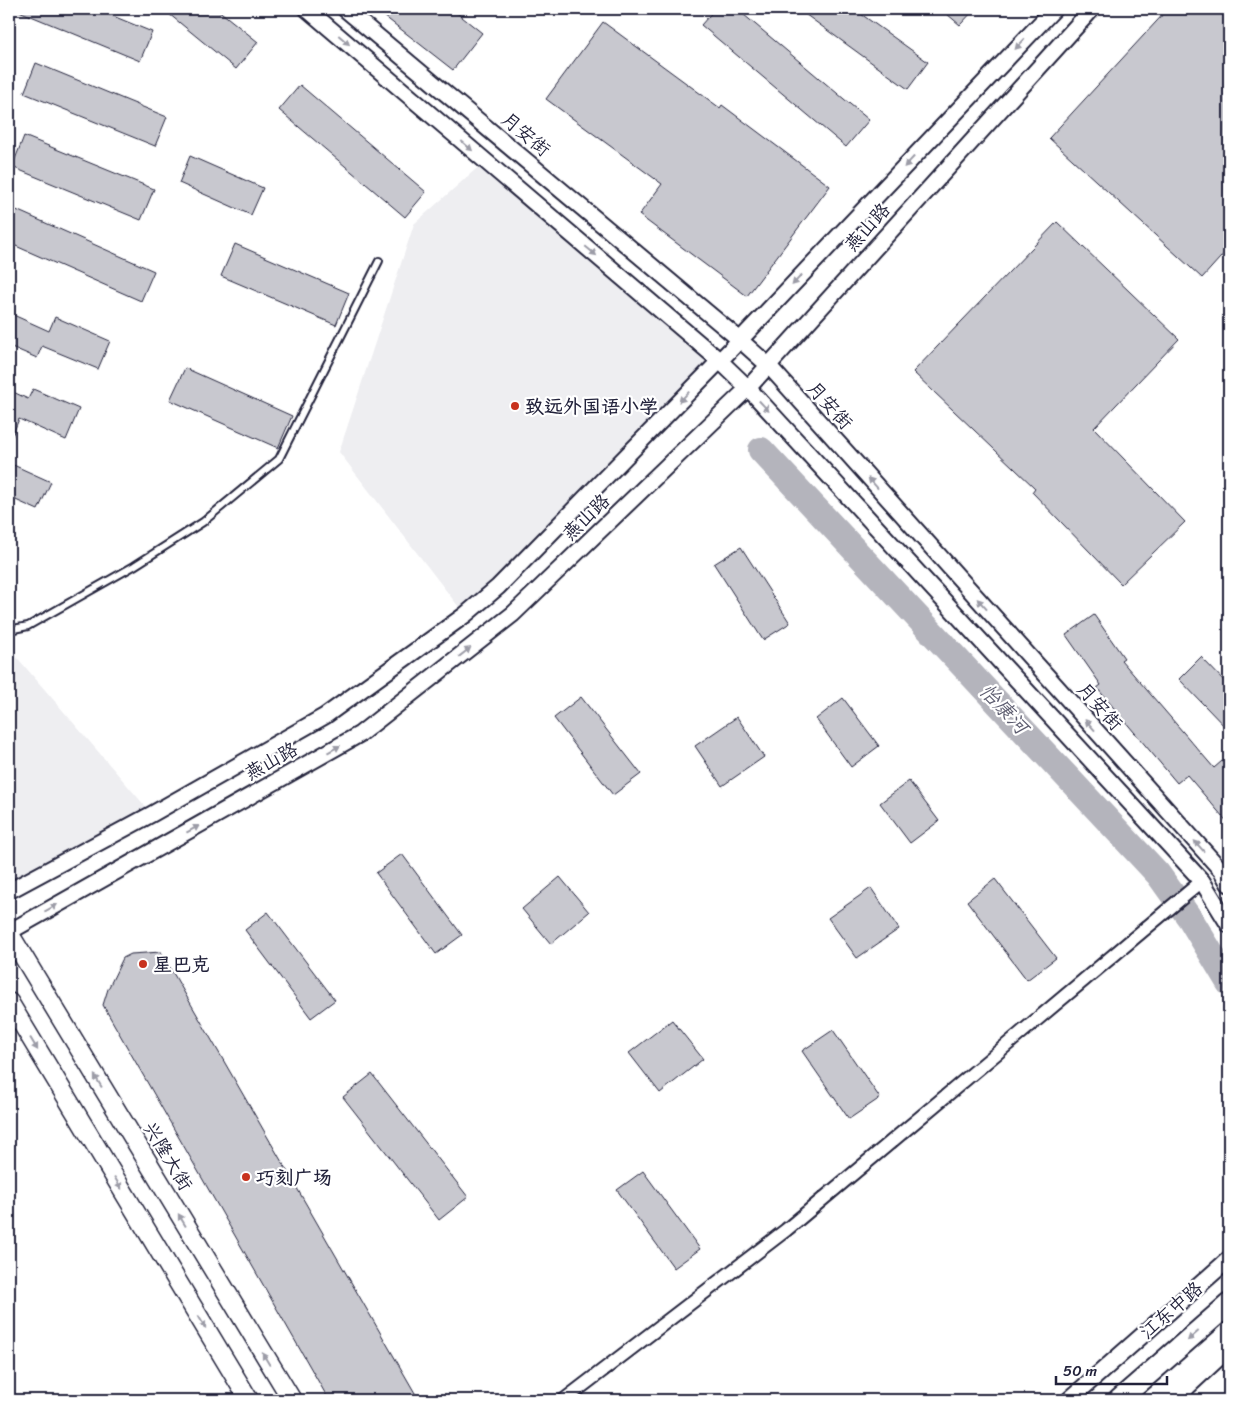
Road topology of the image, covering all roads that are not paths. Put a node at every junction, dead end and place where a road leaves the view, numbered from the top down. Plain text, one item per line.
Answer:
1 (307, 9) edge
2 (345, 9) edge
3 (1054, 9) edge
4 (1092, 9) edge
5 (379, 261) dead end
6 (740, 340) junction
7 (720, 361) junction
8 (768, 366) junction
9 (748, 388) junction
10 (9, 630) edge
11 (1201, 881) junction
12 (1229, 884) edge
13 (9, 891) edge
14 (1229, 925) edge
15 (9, 933) edge
16 (9, 1002) edge
17 (1229, 1259) edge
18 (1229, 1304) edge
19 (1229, 1375) edge
20 (249, 1400) edge
21 (292, 1400) edge
22 (564, 1400) edge
23 (1068, 1400) edge
24 (1119, 1400) edge
25 (1202, 1400) edge

1 -> 7 street
2 - 6 street, 月安街
3 -> 6 street, 燕山路
4 - 8 street, 燕山路
5 - 10 lane
6 - 7 street, 燕山路
6 - 8 street, 月安街
7 - 9 street
7 -> 13 street, 燕山路
8 - 9 street, 燕山路
12 -> 8 street, 月安街
9 -> 11 street
15 -> 9 street, 燕山路
11 - 14 street
11 - 22 street
21 -> 15 main road, 兴隆大街
16 -> 20 main road
17 - 23 street, 江东中路
18 -> 24 main road, 江东中路
19 - 25 main road

